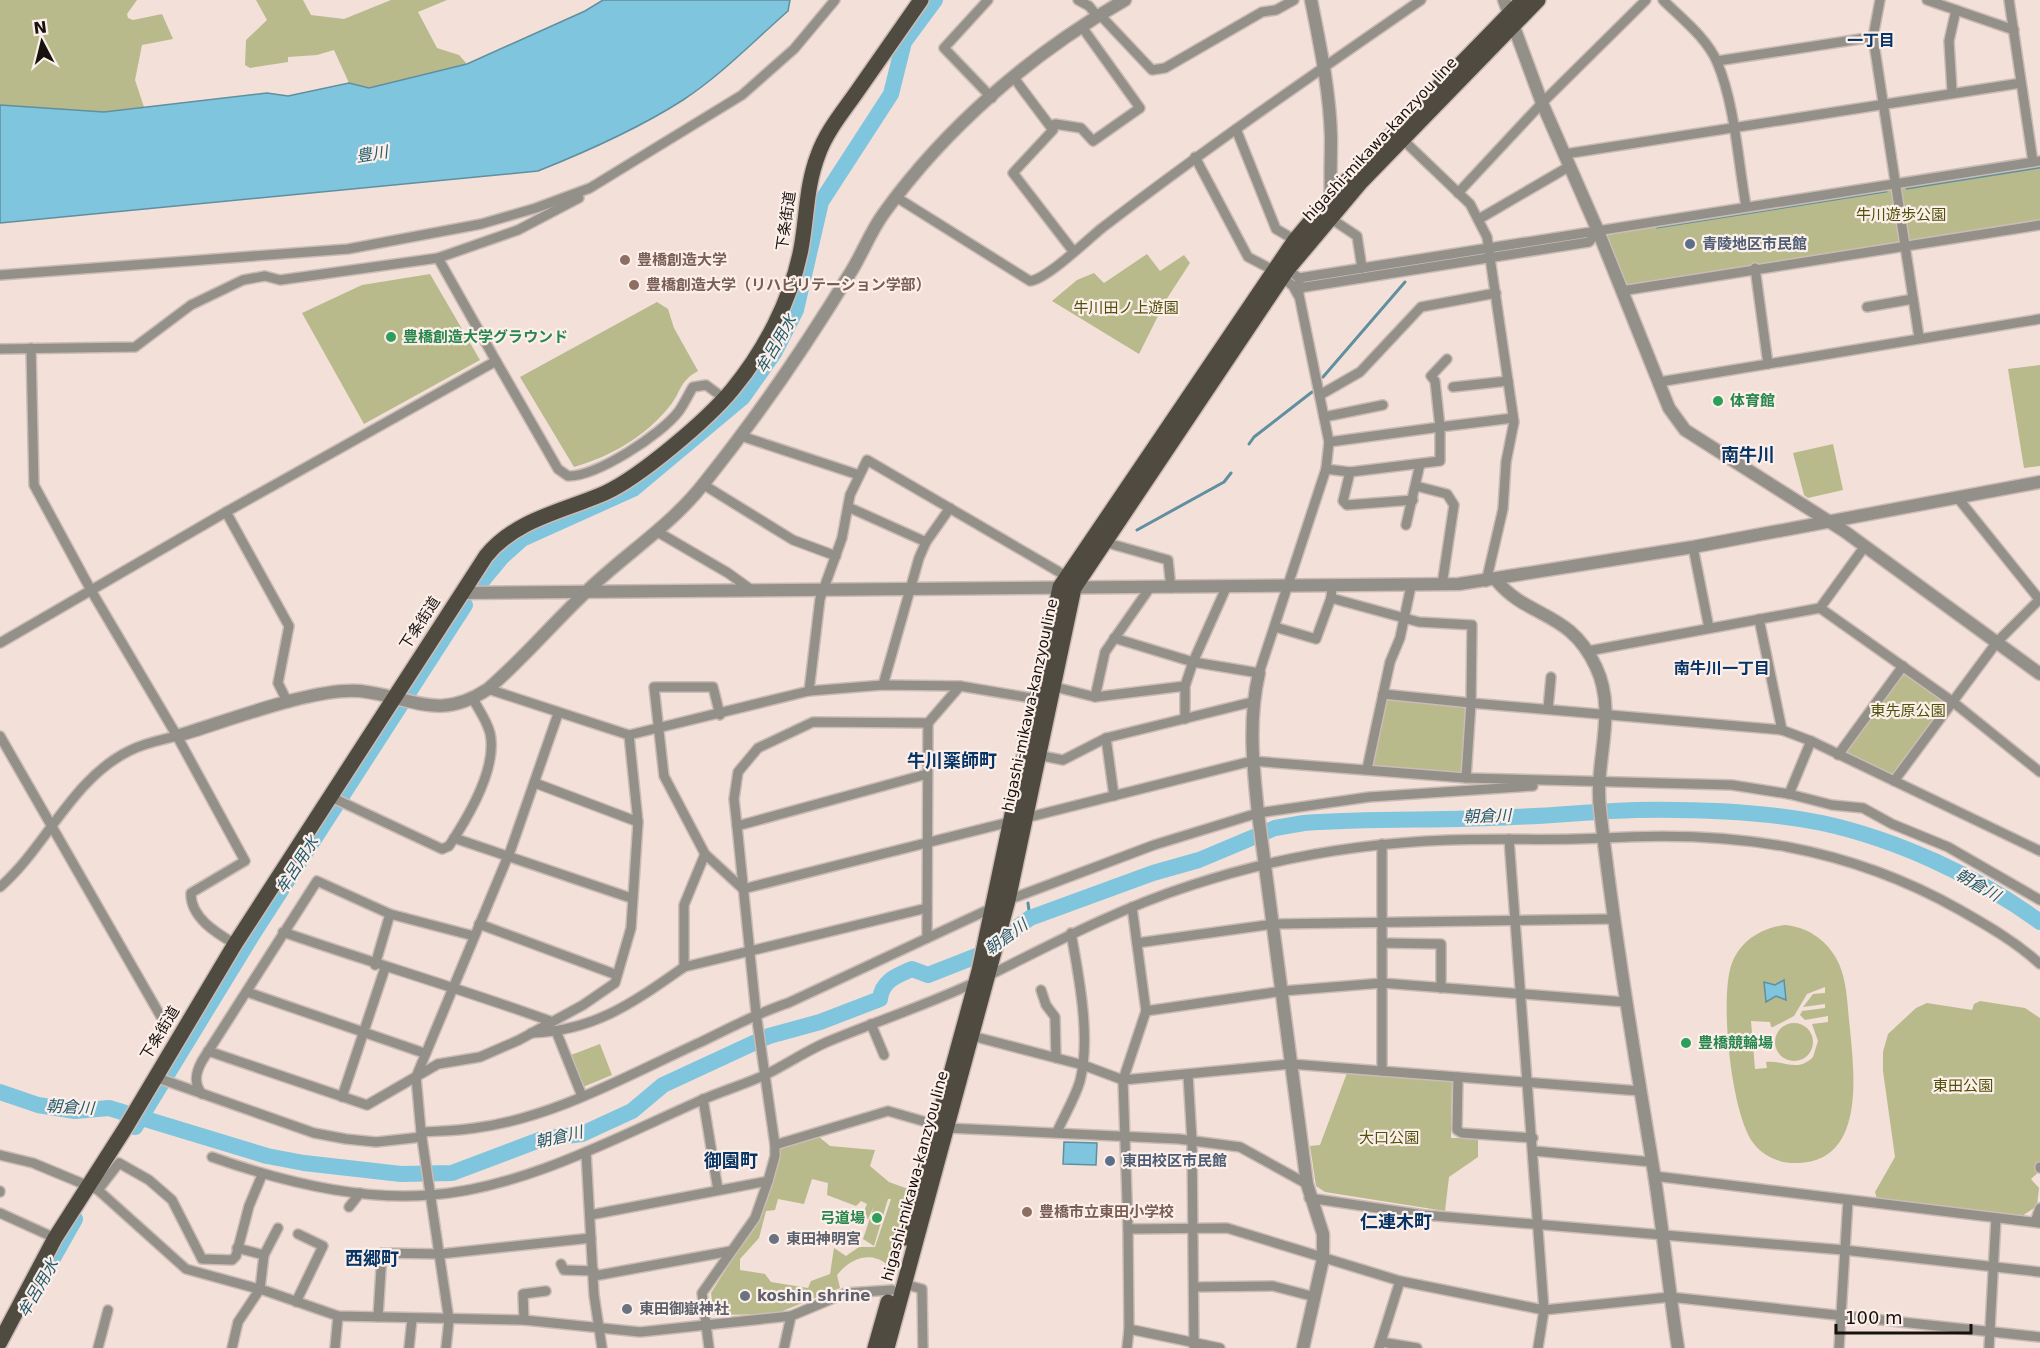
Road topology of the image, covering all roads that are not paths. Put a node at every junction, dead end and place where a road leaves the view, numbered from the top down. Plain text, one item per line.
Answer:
1 (835, 0) edge
2 (921, 0) edge
3 (988, 0) edge
4 (1078, 0) edge
5 (1125, 0) edge
6 (1294, 0) edge
7 (1311, 0) edge
8 (1421, 0) edge
9 (1523, 0) edge
10 (1538, 0) edge
11 (1646, 0) edge
12 (1663, 0) edge
13 (1880, 0) edge
14 (1927, 0) edge
15 (2009, 0) edge
16 (1956, 10) junction
17 (1509, 13) edge
18 (1098, 15) junction
19 (1082, 27) junction
20 (2014, 30) junction
21 (1873, 37) junction
22 (1717, 61) junction
23 (1324, 67) junction
24 (1014, 78) junction
25 (2021, 83) junction
26 (1952, 91) junction
27 (992, 98) junction
28 (1542, 103) junction
29 (1884, 103) junction
30 (1051, 126) junction
31 (1733, 127) junction
32 (1236, 129) junction
33 (1398, 135) junction
34 (1195, 157) junction
35 (1568, 160) junction
36 (2036, 162) edge
37 (1897, 183) junction
38 (584, 191) junction
39 (1458, 194) junction
40 (896, 197) junction
41 (1331, 197) junction
42 (1746, 206) junction
43 (1332, 213) junction
44 (1479, 219) junction
45 (2040, 225) edge
46 (1598, 231) junction
47 (1295, 240) junction
48 (1905, 247) junction
49 (1489, 249) junction
50 (1073, 251) junction
51 (438, 258) junction
52 (1491, 259) junction
53 (1362, 268) junction
54 (1755, 268) junction
55 (0, 275) edge
56 (1290, 280) junction
57 (1621, 291) junction
58 (1496, 293) junction
59 (1913, 299) junction
60 (1867, 307) dead end
61 (2040, 319) edge
62 (1919, 338) junction
63 (31, 348) junction
64 (0, 349) edge
65 (1447, 358) dead end
66 (496, 361) junction
67 (1767, 364) junction
68 (1508, 381) junction
69 (1659, 382) junction
70 (1453, 387) dead end
71 (1320, 395) junction
72 (725, 399) junction
73 (1383, 405) dead end
74 (1324, 417) junction
75 (1513, 418) junction
76 (1440, 427) junction
77 (741, 436) junction
78 (1329, 442) junction
79 (1420, 464) junction
80 (1326, 469) junction
81 (1350, 472) junction
82 (859, 475) junction
83 (2040, 482) edge
84 (704, 485) junction
85 (1416, 486) junction
86 (1957, 497) junction
87 (1413, 500) junction
88 (848, 507) junction
89 (950, 508) junction
90 (226, 512) junction
91 (1830, 522) junction
92 (1406, 525) dead end
93 (656, 531) junction
94 (926, 542) junction
95 (1104, 542) junction
96 (1865, 546) junction
97 (1693, 547) junction
98 (836, 556) junction
99 (1491, 581) junction
100 (1067, 584) junction
101 (1442, 585) junction
102 (1411, 586) junction
103 (913, 587) junction
104 (1172, 588) junction
105 (1226, 588) junction
106 (1289, 588) junction
107 (1149, 589) junction
108 (824, 590) junction
109 (587, 591) junction
110 (753, 591) junction
111 (92, 592) junction
112 (1331, 592) junction
113 (461, 593) junction
114 (2039, 599) edge
115 (1820, 608) junction
116 (1759, 619) junction
117 (1404, 620) junction
118 (1275, 627) junction
119 (1709, 628) junction
120 (1114, 638) junction
121 (1997, 642) junction
122 (0, 643) edge
123 (1588, 651) junction
124 (1193, 662) junction
125 (1903, 666) junction
126 (1259, 673) junction
127 (2040, 674) edge
128 (1551, 677) dead end
129 (883, 686) junction
130 (960, 686) junction
131 (1051, 686) junction
132 (1185, 686) junction
133 (488, 689) junction
134 (809, 691) junction
135 (1383, 694) junction
136 (1095, 697) junction
137 (394, 699) junction
138 (473, 699) junction
139 (1037, 699) junction
140 (1252, 702) junction
141 (1953, 702) junction
142 (288, 703) junction
143 (1470, 703) junction
144 (1548, 709) junction
145 (1607, 713) junction
146 (558, 714) junction
147 (720, 715) junction
148 (1185, 719) junction
149 (928, 723) junction
150 (657, 730) junction
151 (1782, 730) junction
152 (629, 735) junction
153 (0, 736) edge
154 (177, 736) junction
155 (1106, 738) junction
156 (1811, 741) junction
157 (1838, 754) junction
158 (1037, 755) junction
159 (1252, 761) junction
160 (1367, 769) junction
161 (2040, 772) edge
162 (927, 774) junction
163 (1466, 778) junction
164 (1894, 781) junction
165 (535, 783) junction
166 (1598, 785) junction
167 (1789, 794) junction
168 (1114, 796) junction
169 (331, 797) junction
170 (1259, 815) junction
171 (1018, 820) junction
172 (638, 822) junction
173 (737, 826) junction
174 (52, 829) junction
175 (1603, 835) junction
176 (454, 838) junction
177 (1509, 839) junction
178 (927, 843) junction
179 (1382, 844) junction
180 (2040, 851) edge
181 (705, 854) junction
182 (508, 856) junction
183 (1266, 863) junction
184 (0, 887) edge
185 (743, 889) junction
186 (631, 898) junction
187 (2040, 900) edge
188 (1000, 907) junction
189 (1132, 907) junction
190 (927, 908) junction
191 (390, 914) junction
192 (1613, 919) junction
193 (1381, 921) junction
194 (1516, 921) junction
195 (479, 924) junction
196 (1274, 924) junction
197 (284, 932) junction
198 (1071, 933) junction
199 (474, 936) junction
200 (927, 938) junction
201 (1137, 943) junction
202 (1382, 943) junction
203 (235, 944) junction
204 (749, 951) junction
205 (2040, 964) edge
206 (380, 966) junction
207 (684, 967) junction
208 (984, 973) junction
209 (617, 975) junction
210 (1382, 983) junction
211 (453, 986) junction
212 (1441, 988) junction
213 (1041, 990) dead end
214 (1283, 991) junction
215 (247, 992) junction
216 (1521, 994) junction
217 (1625, 1002) junction
218 (1146, 1011) junction
219 (756, 1017) junction
220 (550, 1020) junction
221 (164, 1022) dead end
222 (871, 1024) junction
223 (365, 1030) junction
224 (556, 1031) junction
225 (529, 1033) junction
226 (972, 1036) junction
227 (208, 1051) junction
228 (424, 1053) junction
229 (884, 1055) dead end
230 (1056, 1058) junction
231 (1291, 1064) junction
232 (1083, 1065) junction
233 (1382, 1071) junction
234 (764, 1072) junction
235 (1188, 1075) junction
236 (416, 1077) junction
237 (1458, 1077) junction
238 (159, 1078) junction
239 (1123, 1080) junction
240 (1527, 1081) junction
241 (1640, 1091) junction
242 (202, 1094) junction
243 (342, 1096) junction
244 (582, 1096) junction
245 (703, 1099) junction
246 (941, 1126) junction
247 (1057, 1132) junction
248 (1125, 1136) junction
249 (422, 1137) junction
250 (1533, 1138) junction
251 (1192, 1141) junction
252 (775, 1145) junction
253 (1534, 1151) junction
254 (586, 1152) junction
255 (0, 1155) edge
256 (212, 1157) dead end
257 (1652, 1162) junction
258 (262, 1175) junction
259 (1654, 1176) junction
260 (768, 1181) junction
261 (1307, 1184) junction
262 (93, 1188) junction
263 (718, 1190) junction
264 (430, 1192) junction
265 (360, 1193) junction
266 (1310, 1198) junction
267 (1848, 1200) junction
268 (349, 1207) dead end
269 (2040, 1208) edge
270 (0, 1213) edge
271 (590, 1215) junction
272 (1996, 1218) junction
273 (2038, 1222) edge
274 (1538, 1223) junction
275 (278, 1228) dead end
276 (1128, 1229) junction
277 (1192, 1229) junction
278 (298, 1234) dead end
279 (1661, 1234) junction
280 (55, 1238) junction
281 (591, 1238) junction
282 (237, 1248) junction
283 (1844, 1250) junction
284 (731, 1251) junction
285 (440, 1254) junction
286 (264, 1255) junction
287 (1323, 1259) junction
288 (561, 1264) dead end
289 (1993, 1267) junction
290 (2040, 1272) edge
291 (594, 1273) junction
292 (1400, 1281) junction
293 (898, 1287) junction
294 (1194, 1287) junction
295 (260, 1289) junction
296 (546, 1291) dead end
297 (1315, 1297) junction
298 (1670, 1297) junction
299 (296, 1302) junction
300 (108, 1310) dead end
301 (1544, 1310) junction
302 (1841, 1314) junction
303 (338, 1316) junction
304 (791, 1316) junction
305 (378, 1317) junction
306 (412, 1319) junction
307 (449, 1320) junction
308 (524, 1320) junction
309 (706, 1325) junction
310 (598, 1328) junction
311 (1129, 1329) junction
312 (1989, 1332) junction
313 (2040, 1337) edge
314 (0, 1342) edge
315 (1194, 1345) edge
316 (1380, 1345) edge
317 (98, 1348) edge
318 (232, 1348) edge
319 (335, 1348) edge
320 (409, 1348) edge
321 (446, 1348) edge
322 (602, 1348) edge
323 (709, 1348) edge
324 (784, 1348) edge
325 (875, 1348) edge
326 (886, 1348) edge
327 (923, 1348) edge
328 (1126, 1348) edge
329 (1220, 1348) edge
330 (1303, 1348) edge
331 (1417, 1348) edge
332 (1538, 1348) edge
333 (1678, 1348) edge
334 (1839, 1348) edge
335 (1989, 1348) edge

1 - 38 street
2 - 72 main road, 下条街道
3 - 27 street
4 - 18 street
5 - 18 street
6 - 18 street
7 - 23 street
8 - 23 street
9 - 17 main road, higashi-mikawa-kanzyou line
10 - 17 main road, higashi-mikawa-kanzyou line
11 - 28 street
12 - 22 street
13 - 21 street
14 - 16 street
15 - 20 street
16 - 20 street
16 - 26 street
17 - 28 street
17 - 33 main road, higashi-mikawa-kanzyou line
18 - 19 street
19 - 24 street
19 - 30 street
20 - 25 street
21 - 22 street
21 - 29 street
22 - 31 street
23 - 32 street
23 - 41 street
24 - 27 street
24 - 30 street
25 - 26 street
25 - 36 street
26 - 29 street
27 - 40 street
28 - 35 street
28 - 39 street
29 - 31 street
29 - 37 street
30 - 50 street
31 - 35 street
31 - 42 street
32 - 34 street
32 - 47 street
33 - 39 street
33 - 41 main road, higashi-mikawa-kanzyou line
33 - 43 main road, higashi-mikawa-kanzyou line
34 - 50 street
34 - 56 street
35 - 44 street
35 - 46 street
36 - 37 street
37 - 42 street
37 - 48 street
38 - 51 street
38 - 55 street
39 - 44 street
40 - 50 street
40 - 77 street
41 - 43 street
41 - 47 main road, higashi-mikawa-kanzyou line
42 - 46 street
43 - 53 street
43 - 56 main road, higashi-mikawa-kanzyou line
44 - 49 street
45 - 48 street
46 - 49 street
46 - 52 street
46 - 57 street
47 - 56 main road, higashi-mikawa-kanzyou line
48 - 54 street
48 - 59 street
49 - 52 street
49 - 53 street
51 - 63 street
51 - 66 street
52 - 56 street
52 - 58 street
53 - 56 street
54 - 57 street
54 - 67 street
56 - 71 street
56 - 95 main road, higashi-mikawa-kanzyou line
56 - 100 main road, higashi-mikawa-kanzyou line
57 - 69 street
58 - 68 street
58 - 71 street
59 - 60 street
59 - 62 street
61 - 62 street
62 - 67 street
63 - 64 street
63 - 111 street
65 - 76 street
66 - 72 street
66 - 90 street
67 - 69 street
68 - 70 street
68 - 75 street
69 - 91 street
71 - 74 street
72 - 113 main road, 下条街道
73 - 74 street
74 - 78 street
75 - 76 street
75 - 99 street
76 - 78 street
76 - 79 street
77 - 82 street
77 - 84 street
78 - 80 street
79 - 81 street
79 - 85 street
80 - 81 street
80 - 106 street
81 - 87 street
82 - 88 street
82 - 89 street
83 - 86 street
84 - 93 street
84 - 98 street
85 - 87 street
85 - 101 street
86 - 91 street
86 - 114 street
87 - 92 street
88 - 94 street
88 - 98 street
89 - 94 street
89 - 100 street
90 - 111 street
90 - 142 street
91 - 96 street
91 - 97 street
93 - 109 street
93 - 110 street
94 - 103 street
95 - 100 main road, higashi-mikawa-kanzyou line
95 - 104 street
96 - 115 street
96 - 121 street
97 - 99 street
97 - 119 street
98 - 108 street
99 - 101 street
99 - 123 street
100 - 103 street
100 - 107 street
100 - 131 main road, higashi-mikawa-kanzyou line
100 - 139 main road, higashi-mikawa-kanzyou line
101 - 102 street
102 - 112 street
102 - 117 street
103 - 108 street
103 - 129 street
104 - 105 street
104 - 107 street
105 - 106 street
105 - 124 street
106 - 112 street
106 - 118 street
107 - 120 street
108 - 110 street
108 - 134 street
109 - 110 street
109 - 113 street
109 - 133 street
111 - 122 street
111 - 154 street
112 - 117 street
112 - 118 street
113 - 137 main road, 下条街道
114 - 121 street
115 - 116 street
115 - 125 street
116 - 119 street
116 - 151 street
117 - 135 street
117 - 143 street
118 - 126 street
119 - 123 street
120 - 124 street
120 - 136 street
121 - 127 street
121 - 141 street
123 - 145 street
124 - 126 street
124 - 132 street
125 - 141 street
125 - 157 street
126 - 140 street
128 - 144 street
129 - 130 street
129 - 134 street
130 - 139 street
130 - 149 street
131 - 136 street
131 - 158 main road, higashi-mikawa-kanzyou line
132 - 136 street
132 - 148 street
133 - 138 street
133 - 146 street
134 - 147 street
135 - 143 street
135 - 160 street
137 - 138 street
137 - 142 street
137 - 169 main road, 下条街道
138 - 176 street
139 - 171 main road, higashi-mikawa-kanzyou line
140 - 148 street
140 - 159 street
141 - 161 street
141 - 164 street
142 - 154 street
143 - 144 street
143 - 163 street
144 - 145 street
145 - 151 street
145 - 166 street
146 - 152 street
146 - 165 street
147 - 150 street
147 - 150 street
148 - 155 street
149 - 162 street
149 - 173 street
150 - 152 street
150 - 181 street
151 - 156 street
152 - 172 street
153 - 174 street
154 - 174 street
154 - 203 street
155 - 158 street
155 - 168 street
156 - 157 street
156 - 167 street
157 - 164 street
158 - 171 main road, higashi-mikawa-kanzyou line
159 - 160 street
159 - 168 street
159 - 170 street
160 - 163 street
162 - 173 street
162 - 178 street
163 - 166 street
164 - 180 street
165 - 172 street
165 - 182 street
166 - 167 street
166 - 170 street
166 - 175 street
167 - 187 street
168 - 171 street
169 - 176 street
169 - 203 main road, 下条街道
170 - 183 street
170 - 188 street
171 - 178 street
171 - 188 main road, higashi-mikawa-kanzyou line
172 - 186 street
173 - 185 street
174 - 184 street
174 - 221 street
175 - 177 street
175 - 192 street
175 - 205 street
176 - 182 street
177 - 179 street
177 - 194 street
178 - 185 street
178 - 190 street
179 - 183 street
179 - 193 street
181 - 185 street
181 - 207 street
182 - 186 street
182 - 195 street
183 - 189 street
183 - 196 street
185 - 204 street
186 - 209 street
188 - 200 street
188 - 208 main road, higashi-mikawa-kanzyou line
189 - 198 street
189 - 201 street
190 - 200 street
190 - 204 street
191 - 197 street
191 - 199 street
191 - 206 street
192 - 194 street
192 - 217 street
193 - 194 street
193 - 196 street
193 - 202 street
194 - 216 street
195 - 199 street
195 - 209 street
196 - 201 street
196 - 214 street
197 - 206 street
197 - 215 street
198 - 208 street
198 - 232 street
199 - 211 street
200 - 219 street
201 - 218 street
202 - 210 street
202 - 212 street
203 - 238 main road, 下条街道
204 - 207 street
204 - 219 street
206 - 211 street
206 - 223 street
207 - 224 street
208 - 222 street
208 - 226 main road, higashi-mikawa-kanzyou line
208 - 246 main road, higashi-mikawa-kanzyou line
209 - 220 street
210 - 212 street
210 - 214 street
210 - 233 street
211 - 220 street
211 - 228 street
212 - 216 street
213 - 230 street
214 - 218 street
214 - 231 street
215 - 223 street
215 - 227 street
216 - 217 street
216 - 240 street
217 - 241 street
218 - 239 street
219 - 234 street
219 - 244 street
220 - 225 street
222 - 229 street
222 - 234 street
223 - 228 street
223 - 243 street
224 - 225 street
224 - 244 street
225 - 236 street
226 - 230 street
226 - 246 main road, higashi-mikawa-kanzyou line
227 - 242 street
227 - 243 street
228 - 236 street
230 - 232 street
231 - 233 street
231 - 235 street
231 - 261 street
232 - 239 street
232 - 247 street
233 - 237 street
234 - 245 street
234 - 252 street
235 - 239 street
235 - 251 street
236 - 243 street
236 - 249 street
237 - 240 street
237 - 250 street
238 - 242 street
238 - 262 main road, 下条街道
239 - 248 street
240 - 241 street
240 - 250 street
241 - 257 street
242 - 249 street
244 - 249 street
245 - 254 street
245 - 263 street
246 - 247 street
246 - 252 street
246 - 293 main road, higashi-mikawa-kanzyou line
247 - 248 street
248 - 251 street
248 - 276 street
249 - 264 street
250 - 253 street
251 - 261 street
251 - 277 street
252 - 260 street
253 - 257 street
253 - 274 street
254 - 264 street
254 - 271 street
255 - 262 street
256 - 258 street
257 - 259 street
258 - 265 street
258 - 282 street
259 - 267 street
259 - 279 street
260 - 263 street
260 - 284 street
261 - 266 street
262 - 280 main road, 下条街道
262 - 282 street
262 - 295 street
263 - 271 street
264 - 265 street
264 - 285 street
265 - 268 street
266 - 274 street
266 - 287 street
267 - 272 street
267 - 283 street
269 - 273 street
270 - 280 street
271 - 281 street
272 - 273 street
272 - 289 street
274 - 279 street
274 - 301 street
275 - 286 street
276 - 277 street
276 - 311 street
277 - 287 street
277 - 294 street
278 - 299 street
279 - 283 street
279 - 298 street
280 - 314 main road, 下条街道
281 - 285 street
281 - 291 street
282 - 286 street
283 - 289 street
283 - 302 street
284 - 291 street
284 - 309 street
285 - 305 street
285 - 307 street
286 - 295 street
287 - 292 street
287 - 297 street
288 - 291 street
289 - 290 street
289 - 312 street
291 - 310 street
292 - 301 street
292 - 316 street
293 - 304 street
293 - 325 main road, higashi-mikawa-kanzyou line
293 - 326 main road, higashi-mikawa-kanzyou line
293 - 327 street
294 - 297 street
294 - 315 street
295 - 299 street
295 - 318 street
296 - 308 street
297 - 330 street
298 - 301 street
298 - 302 street
298 - 333 street
299 - 303 street
300 - 317 street
301 - 332 street
302 - 312 street
302 - 334 street
303 - 305 street
303 - 319 street
304 - 309 street
304 - 324 street
305 - 306 street
306 - 307 street
306 - 320 street
307 - 308 street
307 - 321 street
308 - 310 street
309 - 310 street
309 - 323 street
310 - 322 street
311 - 315 street
311 - 328 street
312 - 313 street
312 - 335 street
315 - 329 street
316 - 331 street

